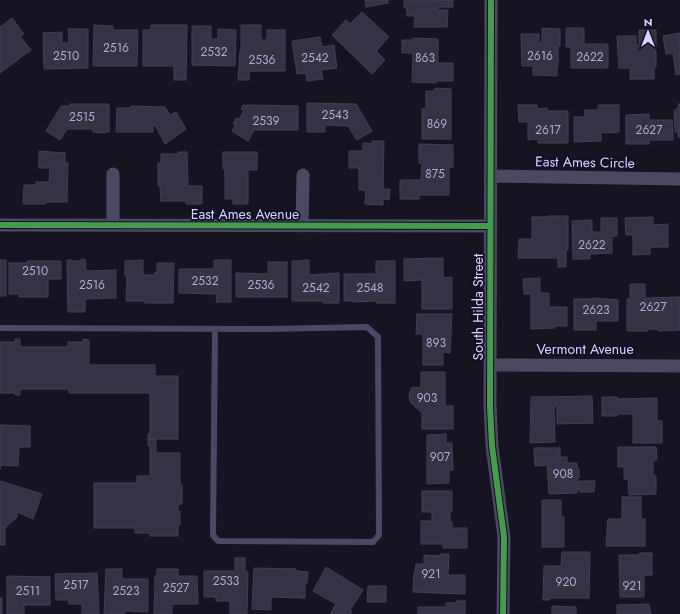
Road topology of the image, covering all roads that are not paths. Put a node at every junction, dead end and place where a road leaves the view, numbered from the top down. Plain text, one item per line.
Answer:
1 (490, 0) edge
2 (113, 174) dead end
3 (303, 175) dead end
4 (490, 176) junction
5 (680, 179) edge
6 (0, 225) edge
7 (113, 225) junction
8 (302, 226) junction
9 (490, 226) junction
10 (0, 328) edge
11 (215, 329) junction
12 (490, 365) junction
13 (680, 366) edge
14 (504, 614) edge

1 - 4 street, South Hilda Street
2 - 7 street
3 - 8 street
4 - 5 street, East Ames Circle
4 - 9 street, South Hilda Street
6 - 7 street, East Ames Avenue
7 - 8 street, East Ames Avenue
8 - 9 street, East Ames Avenue
9 - 12 street, South Hilda Street
10 - 11 lane
11 - 11 lane
12 - 13 street, Vermont Avenue
12 - 14 street, South Hilda Street

